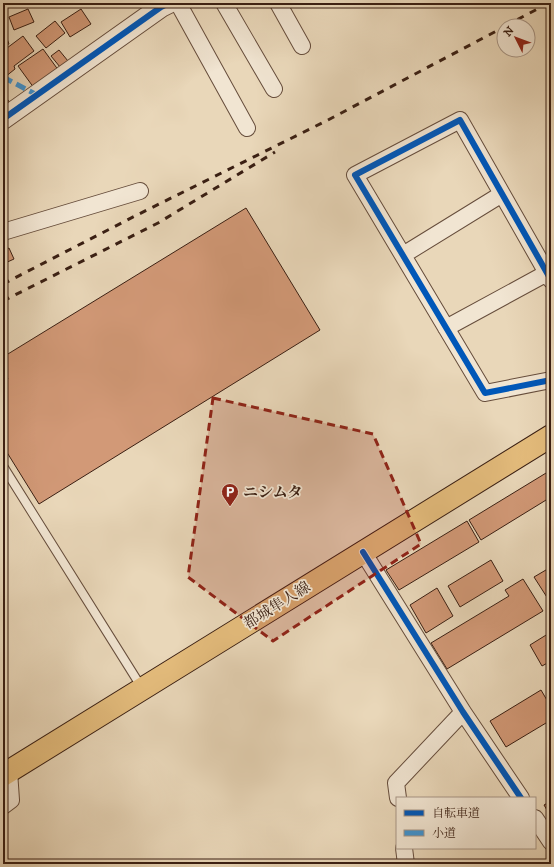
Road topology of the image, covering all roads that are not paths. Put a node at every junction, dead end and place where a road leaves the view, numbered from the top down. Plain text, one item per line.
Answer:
1 (224, 3) edge
2 (278, 3) edge
3 (167, 4) edge
4 (302, 46) dead end
5 (274, 89) dead end
6 (3, 119) edge
7 (247, 128) dead end
8 (140, 191) dead end
9 (502, 194) junction
10 (3, 232) edge
11 (403, 255) junction
12 (549, 276) edge
13 (446, 328) junction
14 (551, 380) edge
15 (551, 436) edge
16 (3, 466) edge
17 (363, 552) junction
18 (142, 689) junction
19 (463, 712) junction
20 (6, 773) edge
21 (398, 797) edge
22 (520, 797) edge
23 (3, 806) edge
24 (536, 820) edge
25 (551, 842) edge
26 (404, 849) edge
27 (406, 864) edge

1 - 5 street
2 - 4 street
3 - 6 street
3 - 7 street
8 - 10 street
9 - 11 street
9 - 11 street
9 - 12 street
11 - 13 street
12 - 13 street
13 - 14 street
15 - 17 main road, 都城隼人線
16 - 18 lane
17 - 18 main road, 都城隼人線
17 - 19 street
18 - 20 main road, 都城隼人線
19 - 21 street
19 - 22 street
20 - 23 street
24 - 25 street
26 - 27 street

